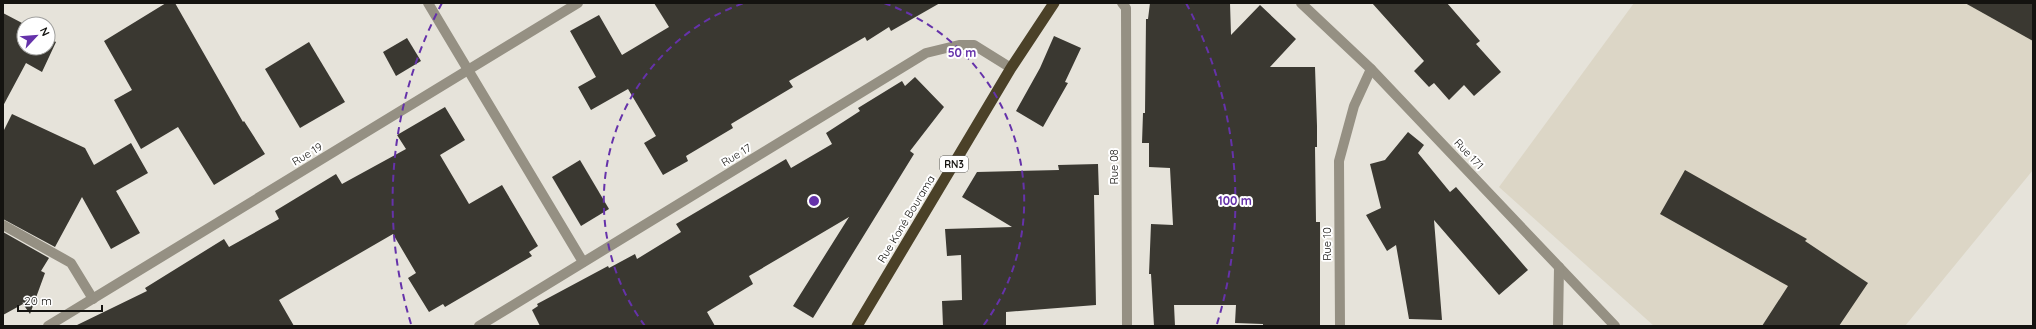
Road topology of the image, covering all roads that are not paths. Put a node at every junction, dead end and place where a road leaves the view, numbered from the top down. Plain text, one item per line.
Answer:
1 (428, 3) edge
2 (578, 3) edge
3 (1054, 3) edge
4 (1301, 3) edge
5 (1124, 6) edge
6 (1011, 68) junction
7 (1372, 69) junction
8 (468, 70) junction
9 (3, 225) edge
10 (583, 262) junction
11 (1559, 267) junction
12 (92, 299) junction
13 (48, 326) edge
14 (479, 326) edge
15 (857, 326) edge
16 (1127, 326) edge
17 (1340, 326) edge
18 (1558, 326) edge
19 (1615, 326) edge

1 - 8 street
2 - 8 street, Rue 19
3 - 6 highway, Rue Koné Bourama / RN3
4 - 7 street, Rue 171
5 - 16 street, Rue 08
6 - 10 street, Rue 17
6 - 15 highway, Rue Koné Bourama / RN3
7 - 11 street, Rue 171
7 - 17 street, Rue 10
8 - 10 street
8 - 12 street, Rue 19
9 - 12 street
10 - 14 street, Rue 17
11 - 18 street
11 - 19 street, Rue 171
12 - 13 street, Rue 19

